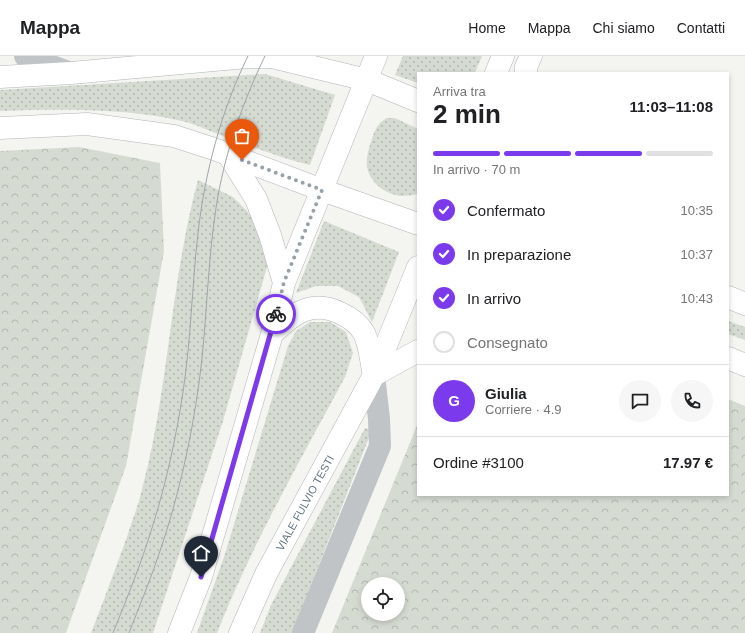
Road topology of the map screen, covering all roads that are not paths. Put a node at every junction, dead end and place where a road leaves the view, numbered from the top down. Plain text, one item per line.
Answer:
1 (25, 56) edge
2 (273, 56) edge
3 (376, 56) edge
4 (503, 56) edge
5 (531, 56) edge
6 (496, 72) edge
7 (526, 72) edge
8 (71, 73) junction
9 (0, 77) edge
10 (367, 80) junction
11 (417, 101) edge
12 (0, 128) edge
13 (228, 154) junction
14 (322, 190) junction
15 (417, 224) edge
16 (417, 269) edge
17 (284, 282) junction
18 (729, 297) edge
19 (745, 304) edge
20 (272, 334) junction
21 (417, 352) edge
22 (729, 358) edge
23 (745, 365) edge
24 (374, 375) junction
25 (179, 633) edge
26 (240, 633) edge
27 (303, 633) edge

1 - 8 street
2 - 8 main road
2 - 10 main road
3 - 10 main road
4 - 6 main road
5 - 7 main road
8 - 9 main road
10 - 11 main road
10 - 14 main road
12 - 13 main road
13 - 14 main road
13 - 17 main road
14 - 15 main road
14 - 17 main road
16 - 24 main road, VIALE FULVIO TESTI
17 - 20 main road
18 - 19 main road
20 - 24 main road
20 - 25 main road
21 - 24 main road
22 - 23 main road
24 - 26 main road, VIALE FULVIO TESTI
24 - 27 street, VIALE FULVIO TESTI

